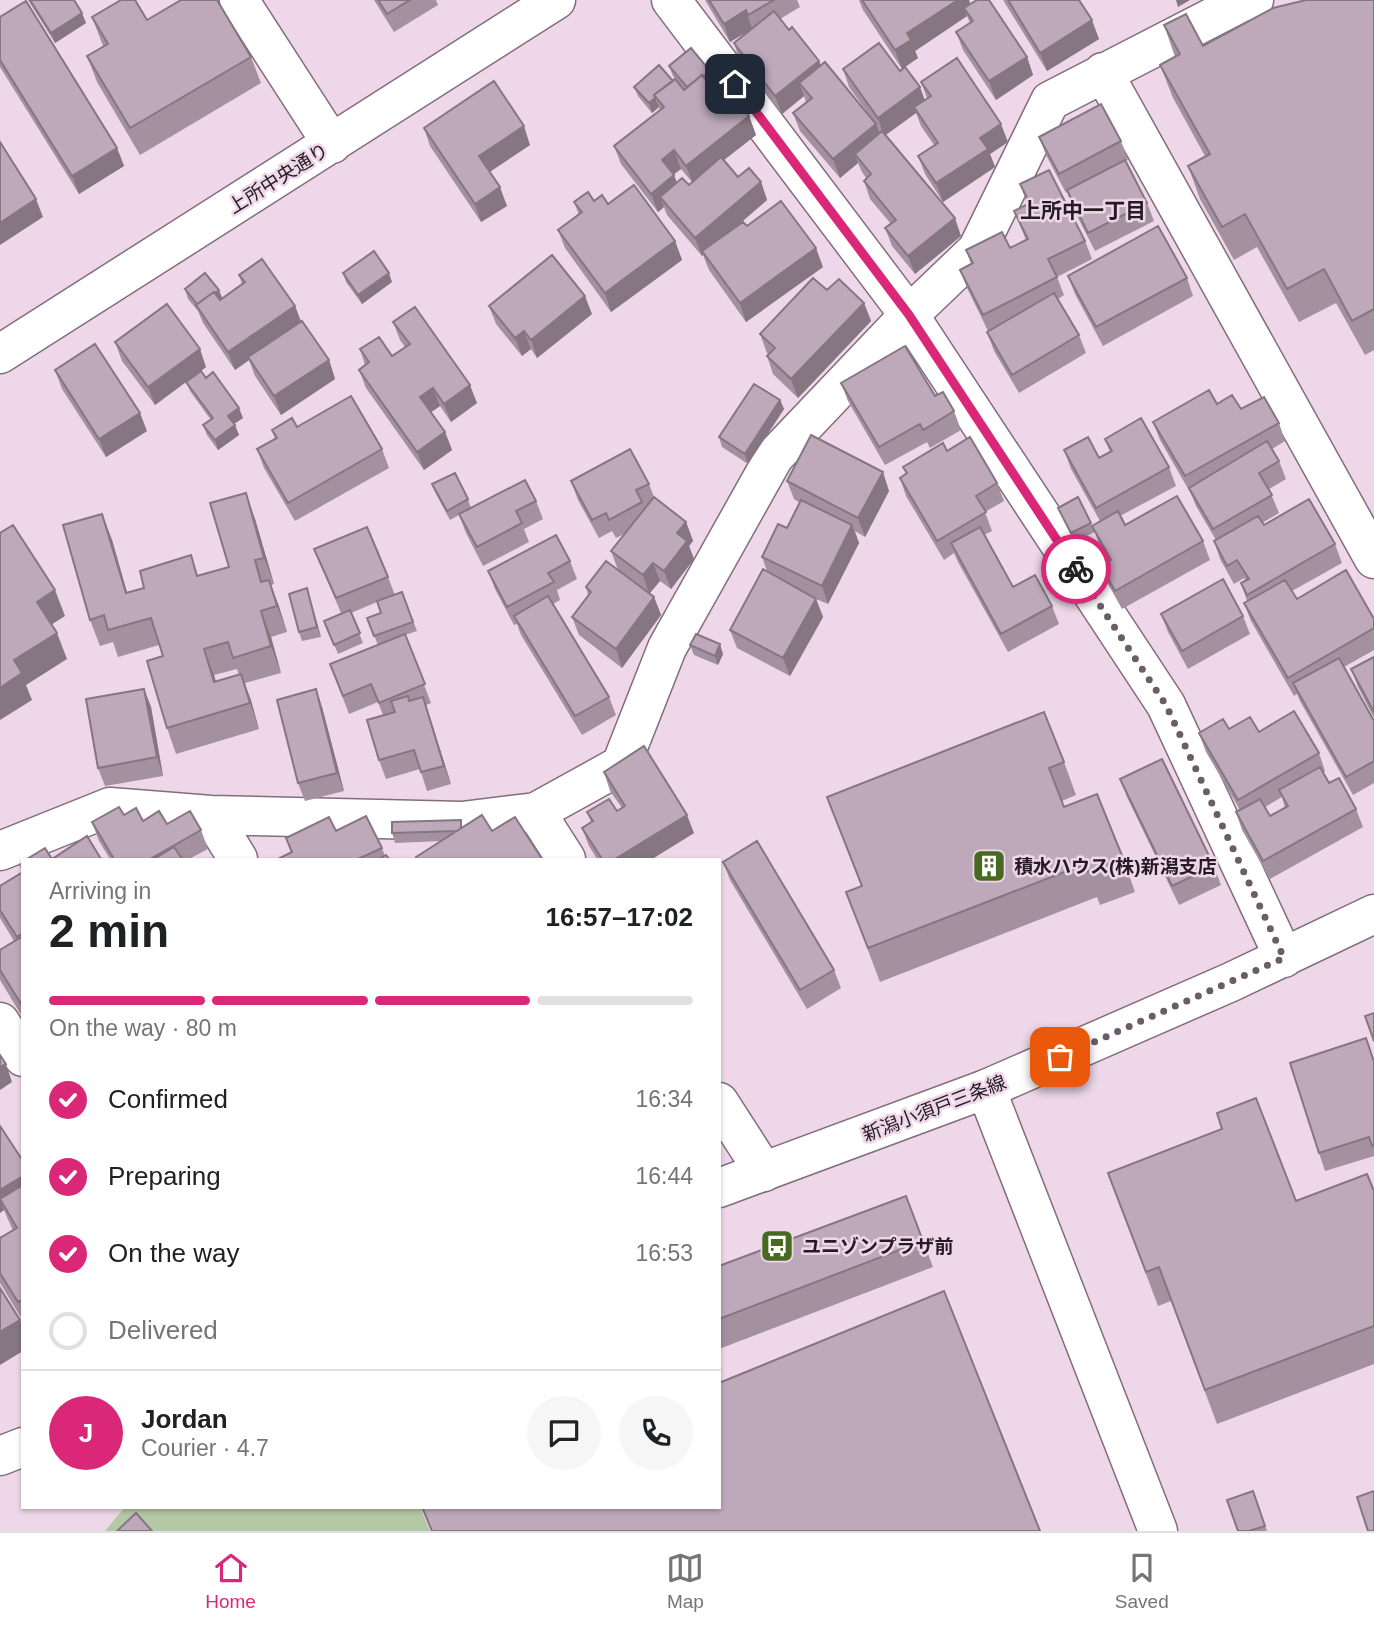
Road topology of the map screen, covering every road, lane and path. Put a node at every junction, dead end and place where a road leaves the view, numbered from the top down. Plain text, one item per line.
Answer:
1 (239, 0) edge
2 (556, 0) edge
3 (671, 0) edge
4 (1254, 0) edge
5 (1103, 72) junction
6 (332, 144) junction
7 (909, 315) junction
8 (0, 354) edge
9 (1374, 559) edge
10 (536, 812) junction
11 (211, 815) junction
12 (0, 850) edge
13 (237, 858) edge
14 (565, 858) edge
15 (1374, 914) edge
16 (1284, 958) junction
17 (0, 1022) edge
18 (21, 1055) edge
19 (986, 1089) junction
20 (721, 1104) edge
21 (764, 1172) junction
22 (721, 1187) edge
23 (21, 1448) edge
24 (0, 1456) edge
25 (1158, 1531) edge

1 - 6 street
2 - 6 street, 上所中央通り
3 - 7 street
4 - 5 street
5 - 7 street
5 - 9 street
6 - 8 street, 上所中央通り
7 - 10 street
7 - 16 street
10 - 11 street
10 - 14 street
11 - 12 street
11 - 13 street
15 - 16 street, 新潟小須戸三条線
16 - 19 street, 新潟小須戸三条線
17 - 18 street
19 - 21 street, 新潟小須戸三条線
19 - 25 street
20 - 21 street
21 - 22 street, 新潟小須戸三条線
23 - 24 street

